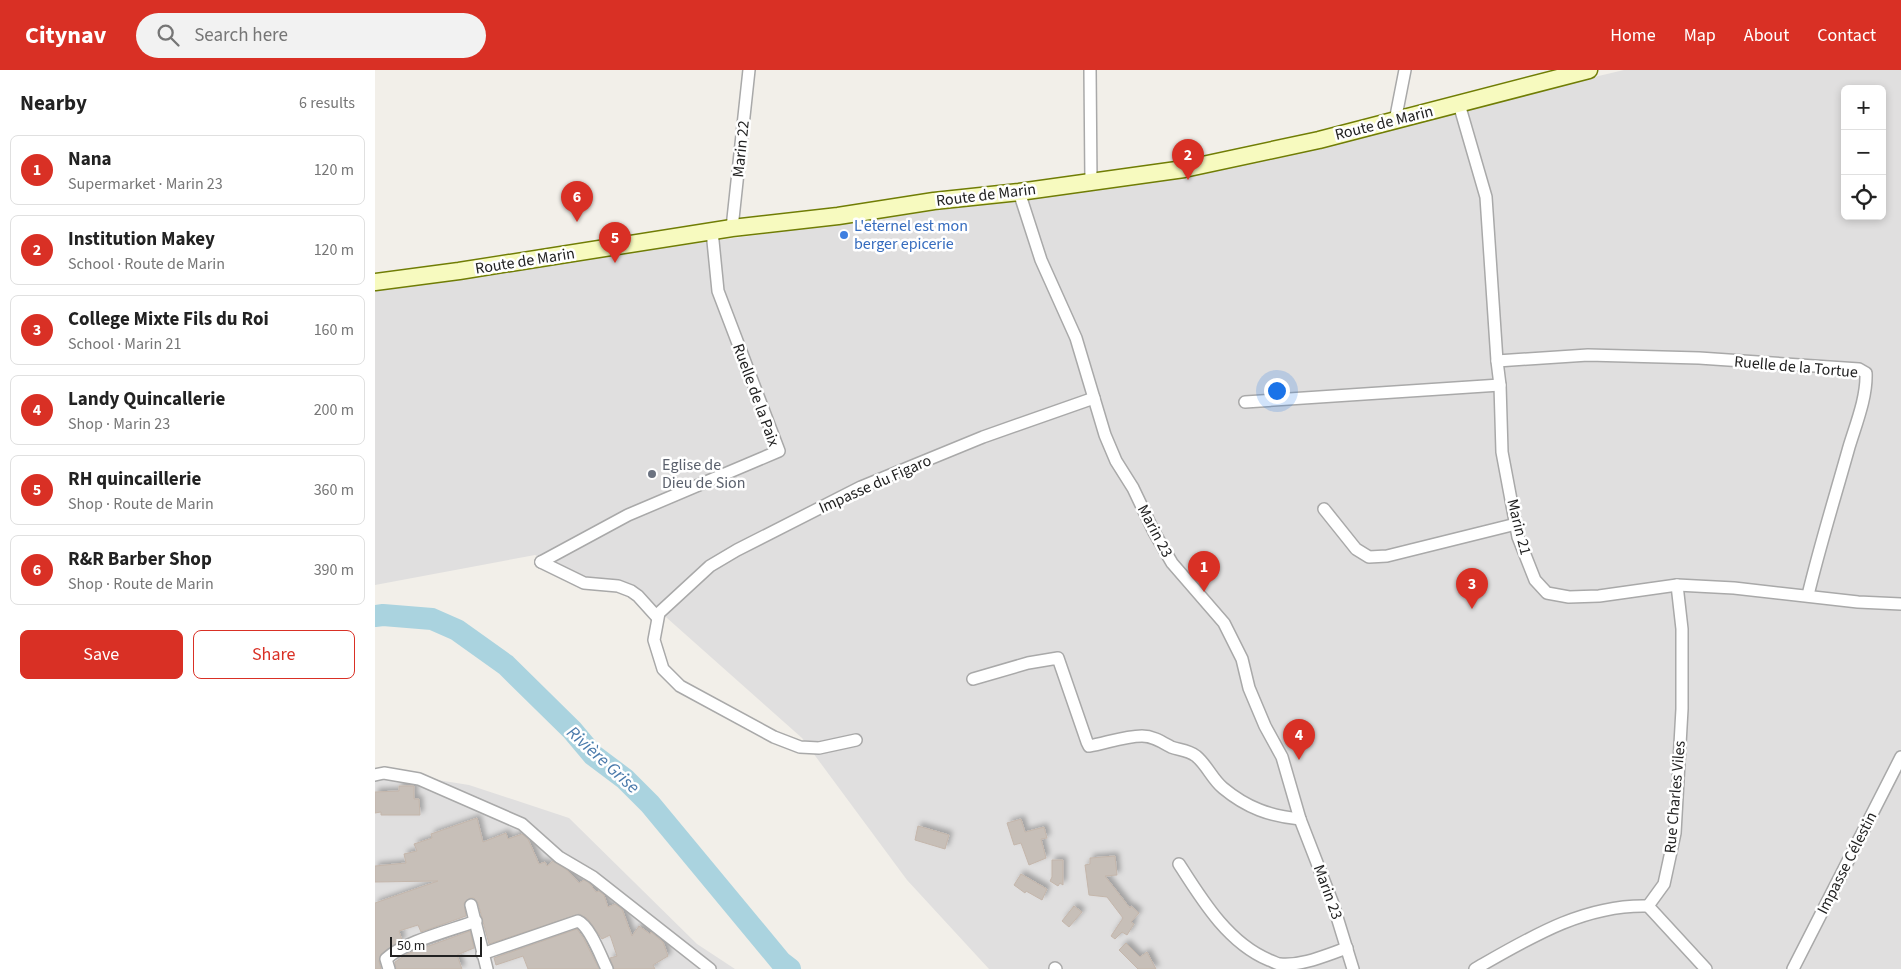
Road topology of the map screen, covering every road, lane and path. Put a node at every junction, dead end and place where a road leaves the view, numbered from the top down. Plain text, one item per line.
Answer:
1 (749, 70) edge
2 (1090, 70) edge
3 (1405, 70) edge
4 (1589, 70) edge
5 (1459, 104) junction
6 (1395, 121) junction
7 (1091, 182) junction
8 (1019, 192) junction
9 (732, 228) junction
10 (712, 231) junction
11 (375, 282) edge
12 (1497, 361) junction
13 (1500, 385) junction
14 (1094, 398) junction
15 (1245, 402) dead end
16 (1324, 509) dead end
17 (1516, 524) junction
18 (1677, 585) junction
19 (1808, 595) junction
20 (1901, 604) edge
21 (657, 617) junction
22 (973, 679) dead end
23 (856, 740) dead end
24 (1901, 757) edge
25 (375, 775) edge
26 (1301, 819) junction
27 (1179, 864) dead end
28 (471, 905) dead end
29 (1648, 906) junction
30 (476, 921) junction
31 (1347, 948) junction
32 (482, 954) junction
33 (389, 969) edge
34 (487, 969) edge
35 (607, 969) edge
36 (710, 969) edge
37 (1353, 969) edge
38 (1475, 969) edge
39 (1706, 969) edge
40 (1793, 969) edge

1 - 9 street, Marin 22
2 - 7 street
3 - 6 street
4 - 5 main road, Route de Marin
5 - 6 main road, Route de Marin
5 - 12 street, Marin 21
6 - 7 main road, Route de Marin
7 - 8 main road, Route de Marin
8 - 9 main road, Route de Marin
8 - 14 street, Marin 23
9 - 10 main road, Route de Marin
10 - 11 main road, Route de Marin
10 - 21 street, Ruelle de la Paix
12 - 13 street, Marin 21
12 - 19 street, Ruelle de la Tortue
13 - 15 street
13 - 17 street, Marin 21
14 - 21 street, Impasse du Figaro
14 - 26 street, Marin 23
16 - 17 street
17 - 18 street, Marin 21
18 - 19 street, Marin 21
18 - 29 street, Rue Charles Viles
19 - 20 street, Marin 21
21 - 23 street
22 - 26 street
24 - 40 street, Impasse Célestin
25 - 36 street
26 - 31 street, Marin 23
27 - 31 street
28 - 30 street
29 - 38 street
29 - 39 street
30 - 32 street
30 - 33 street
31 - 37 street, Marin 23
32 - 34 street
32 - 35 street

